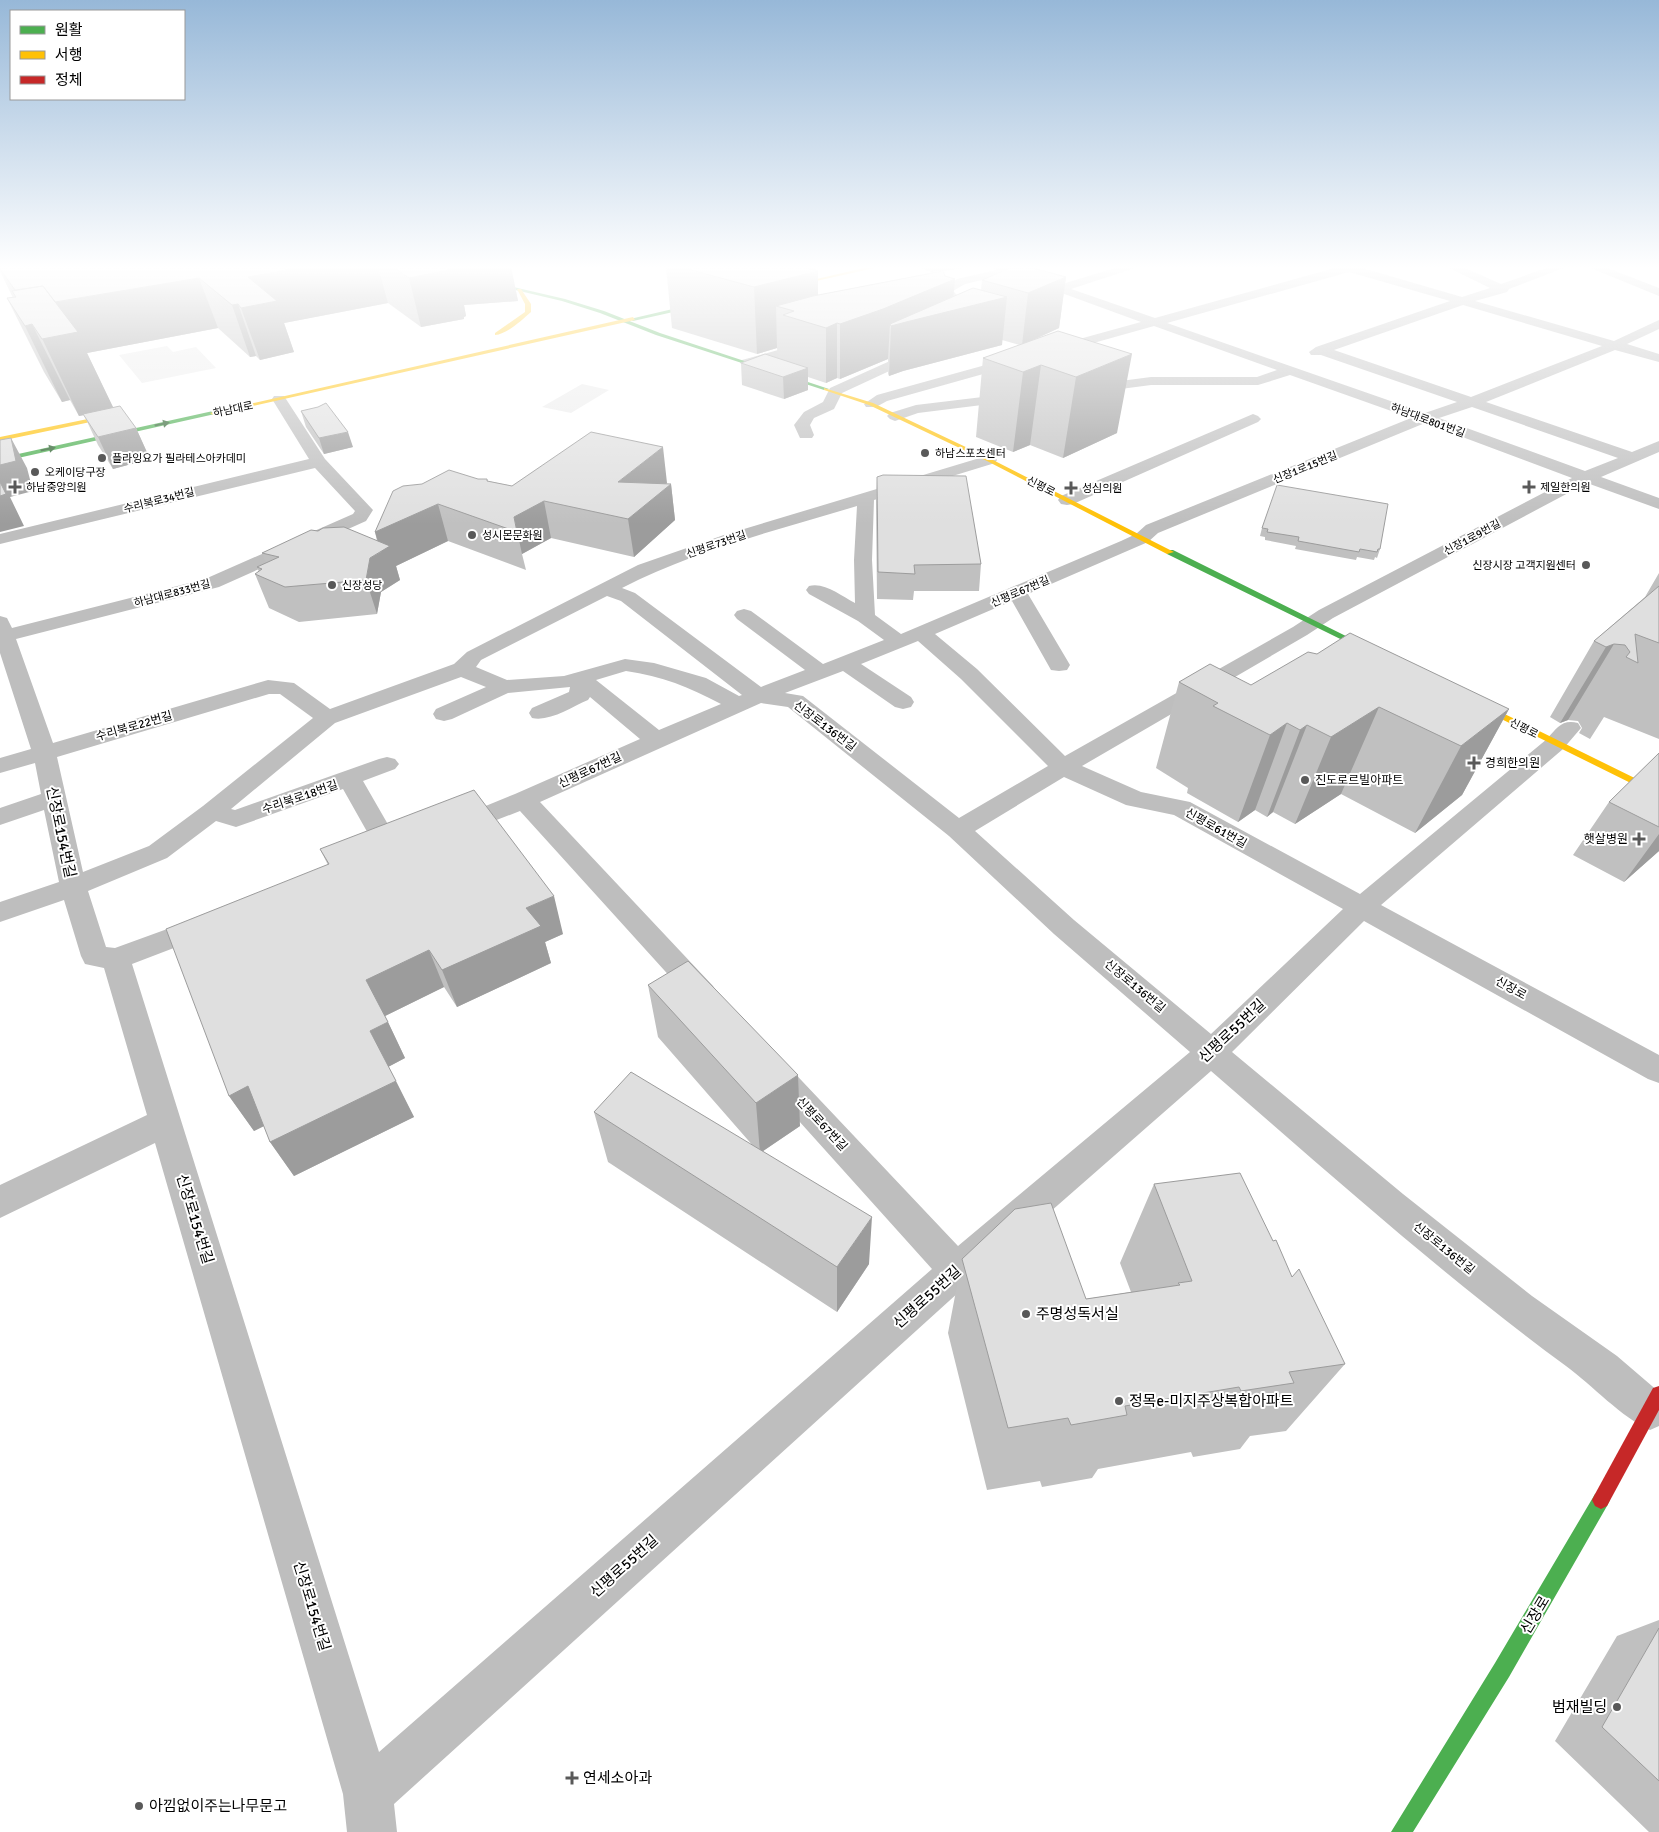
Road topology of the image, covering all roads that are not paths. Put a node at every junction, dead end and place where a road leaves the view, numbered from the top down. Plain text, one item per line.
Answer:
1 (475, 352) edge
2 (717, 352) edge
3 (784, 352) edge
4 (919, 352) edge
5 (1042, 352) edge
6 (1237, 352) edge
7 (1313, 352) edge
8 (1328, 352) edge
9 (1595, 352) edge
10 (1640, 352) edge
11 (1659, 358) edge
12 (747, 363) junction
13 (1272, 365) junction
14 (1289, 371) junction
15 (835, 391) junction
16 (1073, 391) edge
17 (1034, 395) edge
18 (279, 399) junction
19 (1472, 402) junction
20 (871, 404) junction
21 (127, 413) edge
22 (896, 416) junction
23 (1425, 418) junction
24 (1253, 419) dead end
25 (806, 435) dead end
26 (0, 439) edge
27 (1659, 446) edge
28 (1634, 458) junction
29 (0, 460) edge
30 (988, 460) junction
31 (319, 462) junction
32 (1586, 477) junction
33 (866, 498) junction
34 (1066, 500) junction
35 (1659, 504) edge
36 (1142, 538) junction
37 (0, 539) edge
38 (606, 590) junction
39 (816, 590) dead end
40 (1017, 592) junction
41 (744, 615) dead end
42 (865, 617) junction
43 (1312, 622) junction
44 (2, 629) edge
45 (921, 633) junction
46 (898, 641) junction
47 (1392, 661) edge
48 (844, 662) junction
49 (1059, 665) dead end
50 (462, 669) junction
51 (819, 671) junction
52 (582, 678) junction
53 (504, 687) junction
54 (1461, 696) edge
55 (748, 700) junction
56 (903, 702) dead end
57 (540, 713) dead end
58 (444, 714) dead end
59 (327, 718) junction
60 (1562, 736) junction
61 (656, 740) junction
62 (44, 752) junction
63 (387, 764) dead end
64 (0, 766) edge
65 (1063, 767) junction
66 (350, 779) junction
67 (1659, 794) edge
68 (54, 798) junction
69 (524, 800) junction
70 (212, 812) junction
71 (0, 817) edge
72 (958, 830) junction
73 (436, 836) edge
74 (392, 854) edge
75 (73, 887) junction
76 (1362, 907) junction
77 (0, 912) edge
78 (226, 917) edge
79 (116, 959) junction
80 (720, 1013) edge
81 (754, 1050) edge
82 (1212, 1052) junction
83 (1659, 1070) edge
84 (165, 1122) junction
85 (0, 1202) edge
86 (956, 1270) junction
87 (1655, 1402) edge
88 (368, 1794) junction
89 (372, 1832) edge
90 (1401, 1832) edge

1 - 18 main road, 하남대로
2 - 12 main road, 신평로
3 - 12 street
4 - 15 street
5 - 20 street
6 - 13 street, 하남대로801번길
7 - 13 street
8 - 19 street
9 - 19 street, 신장1로15번길
10 - 11 street
12 - 15 main road, 신평로
13 - 14 street, 하남대로801번길
14 - 16 street
14 - 23 street, 하남대로801번길
15 - 20 main road, 신평로
15 - 25 street
17 - 22 street
29 -> 18 main road, 하남대로
18 - 31 street, 하남대로833번길
19 - 23 street, 신장1로15번길
19 - 28 street
20 - 22 main road, 신평로
21 - 26 main road
22 - 30 main road, 신평로
23 - 32 street, 하남대로801번길
23 - 36 street, 신장1로15번길
24 - 34 street
27 - 28 street, 신장1로9번길
28 - 32 street, 신장1로9번길
30 - 33 street, 신평로73번길
30 - 34 main road, 신평로
31 - 37 street, 수리북로34번길
31 - 44 street, 하남대로833번길
32 - 35 street, 하남대로801번길
32 - 43 street, 신장1로9번길
33 - 38 street, 신평로73번길
33 - 42 street
34 - 36 main road, 신평로
36 - 40 street, 신평로67번길
36 - 43 main road, 신평로
38 - 50 street, 신평로73번길
38 - 55 street, 신장로136번길
39 - 42 street
40 - 45 street, 신평로67번길
40 - 49 street
41 - 51 street
42 - 46 street
43 - 47 main road, 신평로
43 - 65 street
44 - 62 street, 신장로154번길
45 - 46 street, 신평로67번길
45 - 65 street, 신평로61번길
46 - 48 street, 신평로67번길
48 - 51 street, 신평로67번길
48 - 56 street
50 - 53 street
50 - 59 street, 신평로73번길
51 - 55 street, 신평로67번길
52 - 53 street
52 - 55 street
52 - 57 street
52 - 61 street
53 - 58 street
54 - 60 main road, 신평로
55 - 61 street, 신평로67번길
55 - 72 street, 신장로136번길
59 - 62 street, 수리북로22번길
59 - 70 street
60 - 67 main road, 신평로
60 - 76 street, 신평로55번길
61 - 69 street, 신평로67번길
62 - 64 street, 수리북로22번길
62 - 68 street, 신장로154번길
63 - 66 street, 수리북로18번길
65 - 72 street
65 - 76 street, 신평로61번길
66 - 70 street, 수리북로18번길
66 - 74 street
68 - 71 street
68 - 75 street, 신장로154번길
69 - 73 street, 신평로67번길
69 - 80 street
70 - 75 street
72 - 82 street, 신장로136번길
75 - 77 street
75 - 79 street, 신장로154번길
76 - 82 street, 신평로55번길
76 - 83 street, 신장로
78 - 79 street
79 - 84 street, 신장로154번길
81 - 86 street, 신평로67번길
82 - 86 street, 신평로55번길
82 - 87 street, 신장로136번길
84 - 85 street
84 - 88 street, 신장로154번길
86 - 88 street, 신평로55번길
87 - 90 main road, 신장로
88 - 89 street, 신장로154번길

